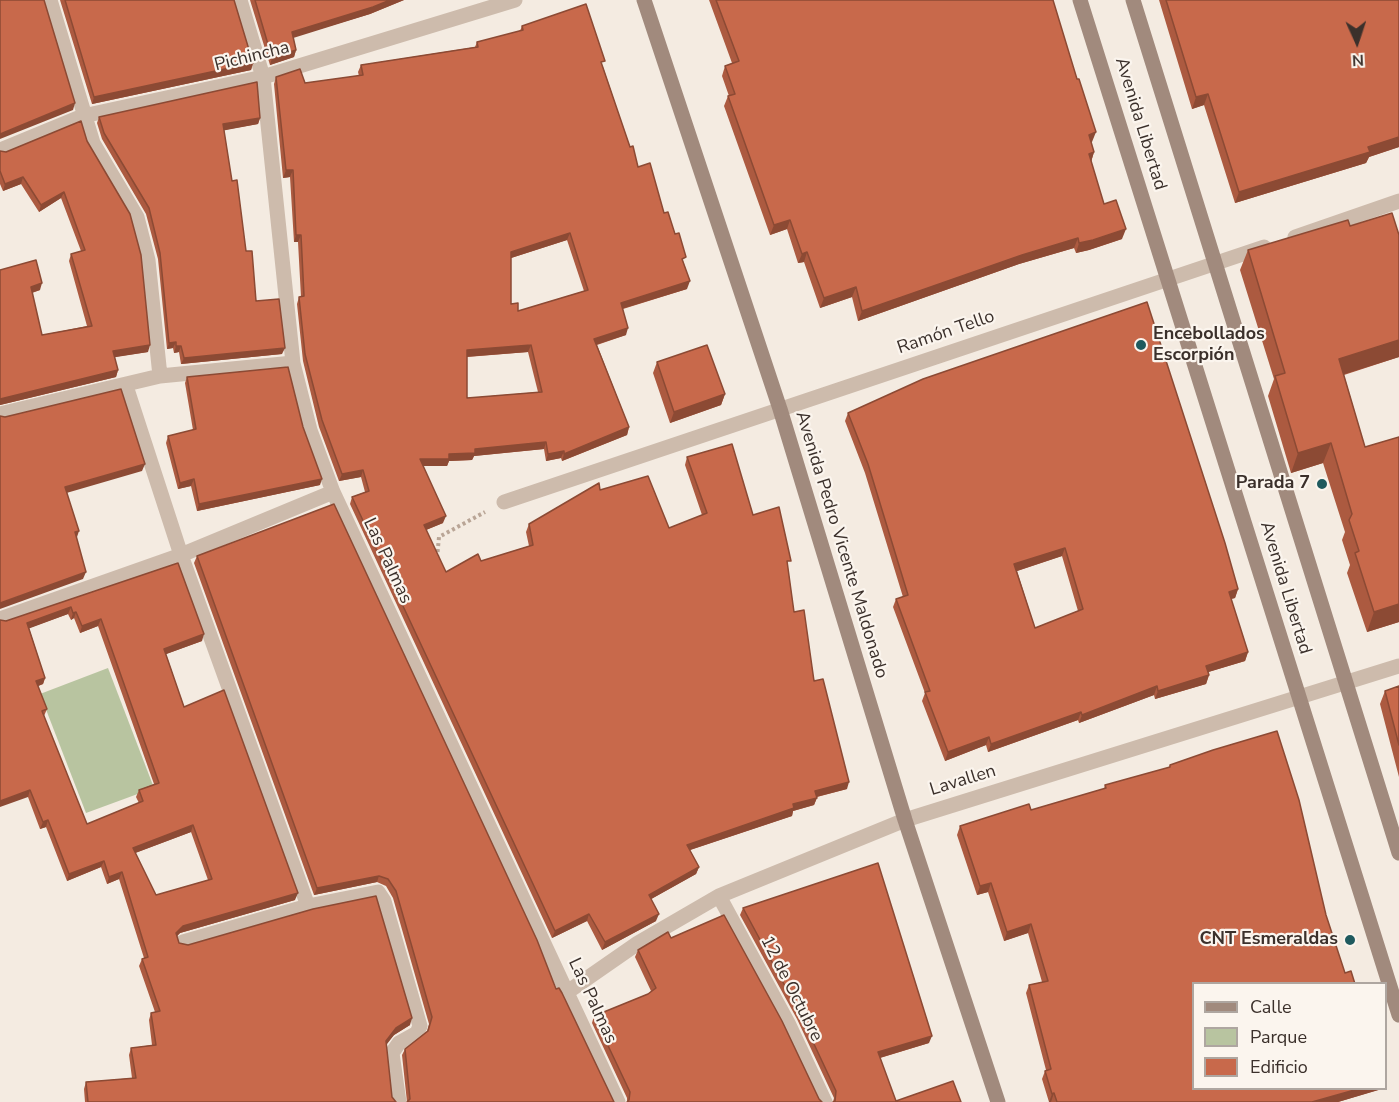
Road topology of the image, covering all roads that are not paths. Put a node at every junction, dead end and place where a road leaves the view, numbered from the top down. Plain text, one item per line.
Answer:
1 (50, 0) edge
2 (240, 0) edge
3 (514, 0) edge
4 (644, 0) edge
5 (1080, 0) edge
6 (1133, 0) edge
7 (484, 4) edge
8 (263, 76) junction
9 (83, 116) junction
10 (0, 150) edge
11 (1399, 201) edge
12 (1215, 264) junction
13 (1168, 279) junction
14 (292, 363) junction
15 (160, 376) junction
16 (126, 386) junction
17 (780, 410) junction
18 (0, 414) edge
19 (333, 492) junction
20 (504, 502) road end
21 (181, 555) junction
22 (0, 619) edge
23 (1399, 666) edge
24 (1346, 683) junction
25 (1299, 697) junction
26 (905, 820) junction
27 (1399, 853) edge
28 (719, 896) junction
29 (308, 906) junction
30 (183, 942) edge
31 (566, 993) junction
32 (1399, 1015) edge
33 (399, 1102) edge
34 (618, 1102) edge
35 (825, 1102) edge
36 (998, 1102) edge

1 - 9 street
2 - 8 street, Las Palmas
3 - 7 street, Pichincha
4 - 17 street, Avenida Pedro Vicente Maldonado
5 - 13 street, Avenida Libertad
6 - 12 street, Avenida Libertad
7 - 8 street, Pichincha
8 - 9 street, Pichincha
8 - 14 street, Las Palmas
9 - 10 street, Pichincha
9 - 15 street
11 - 12 street, Ramón Tello
12 - 13 street, Ramón Tello
12 - 24 street, Avenida Libertad
13 - 17 street, Ramón Tello
13 - 25 street, Avenida Libertad
14 - 15 street
14 - 19 street, Las Palmas
15 - 16 street
16 - 18 street
16 - 21 street
17 - 20 street, Ramón Tello
17 - 26 street, Avenida Pedro Vicente Maldonado
19 - 21 street
19 - 31 street, Las Palmas
21 - 22 street
21 - 29 street
23 - 24 street, Lavallen
24 - 25 street, Lavallen
24 - 27 street, Avenida Libertad
25 - 26 street, Lavallen
25 - 32 street, Avenida Libertad
26 - 28 street, Lavallen
26 - 36 street, Avenida Pedro Vicente Maldonado
28 - 31 street, Lavallen
28 - 35 street, 12 de Octubre
29 - 30 street
29 - 33 street
31 - 34 street, Las Palmas

